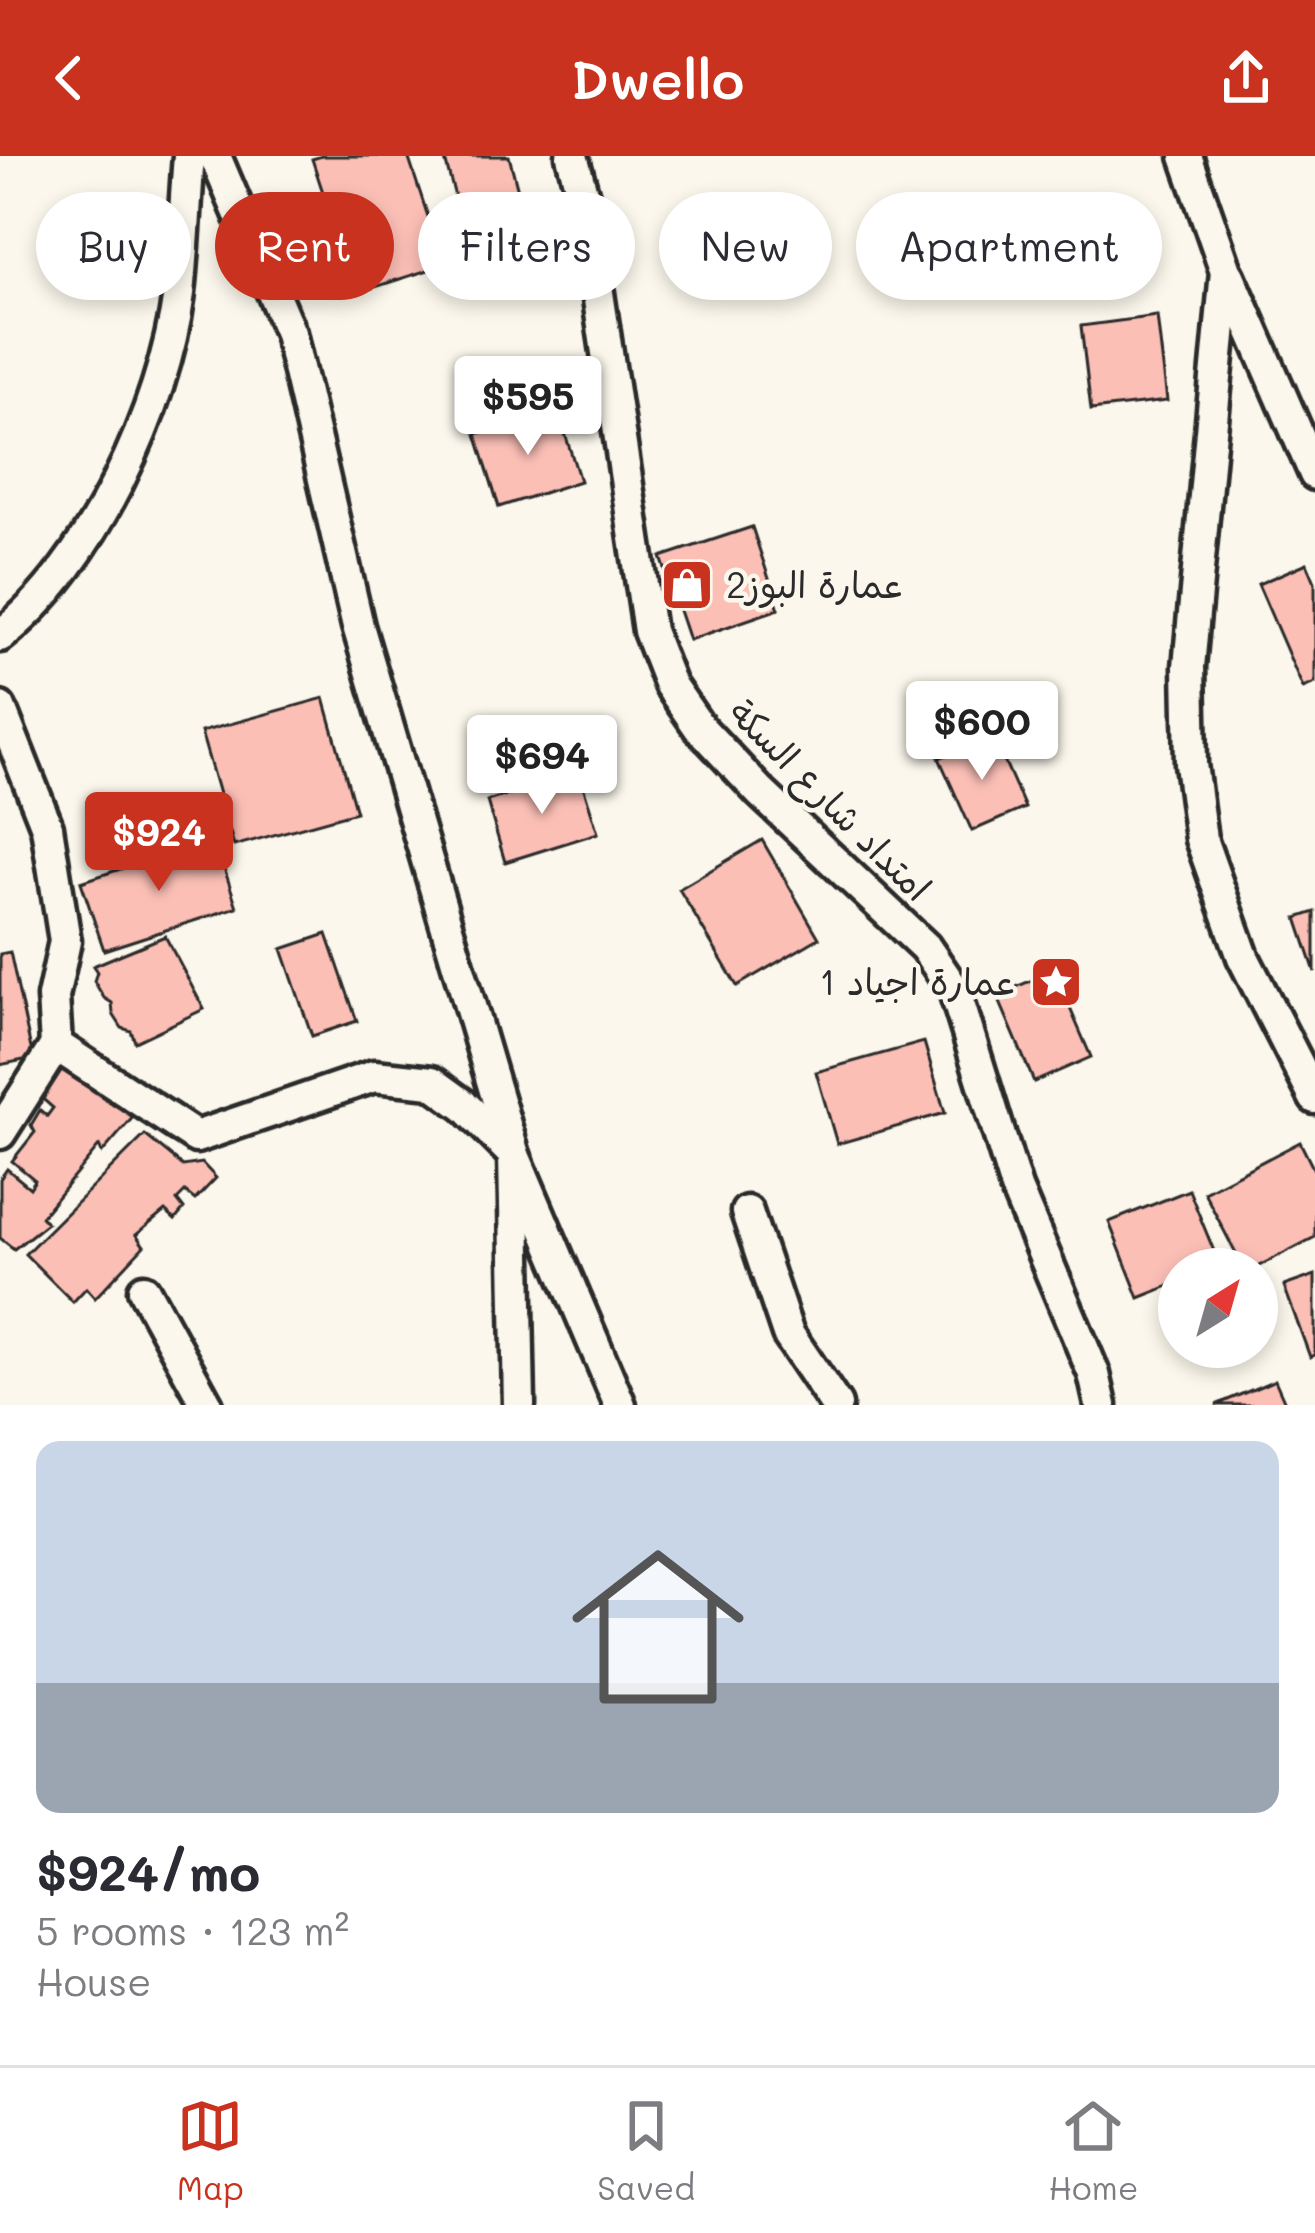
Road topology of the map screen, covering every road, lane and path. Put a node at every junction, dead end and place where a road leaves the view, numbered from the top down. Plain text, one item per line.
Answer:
1 (189, 156) edge
2 (215, 156) edge
3 (572, 156) edge
4 (1186, 156) edge
5 (1226, 271) junction
6 (1315, 474) edge
7 (0, 636) edge
8 (0, 708) edge
9 (56, 1045) junction
10 (1315, 1098) edge
11 (0, 1133) edge
12 (514, 1155) junction
13 (747, 1212) dead end
14 (143, 1290) dead end
15 (208, 1405) edge
16 (518, 1405) edge
17 (620, 1405) edge
18 (836, 1405) edge
19 (1102, 1405) edge

1 - 7 street
2 - 12 street
3 - 19 street, امتداد شارع السكة
4 - 5 street
5 - 6 street
5 - 10 street
8 - 9 street
9 - 11 street
9 - 12 street
12 - 16 street
12 - 17 street
13 - 18 street
14 - 15 street

